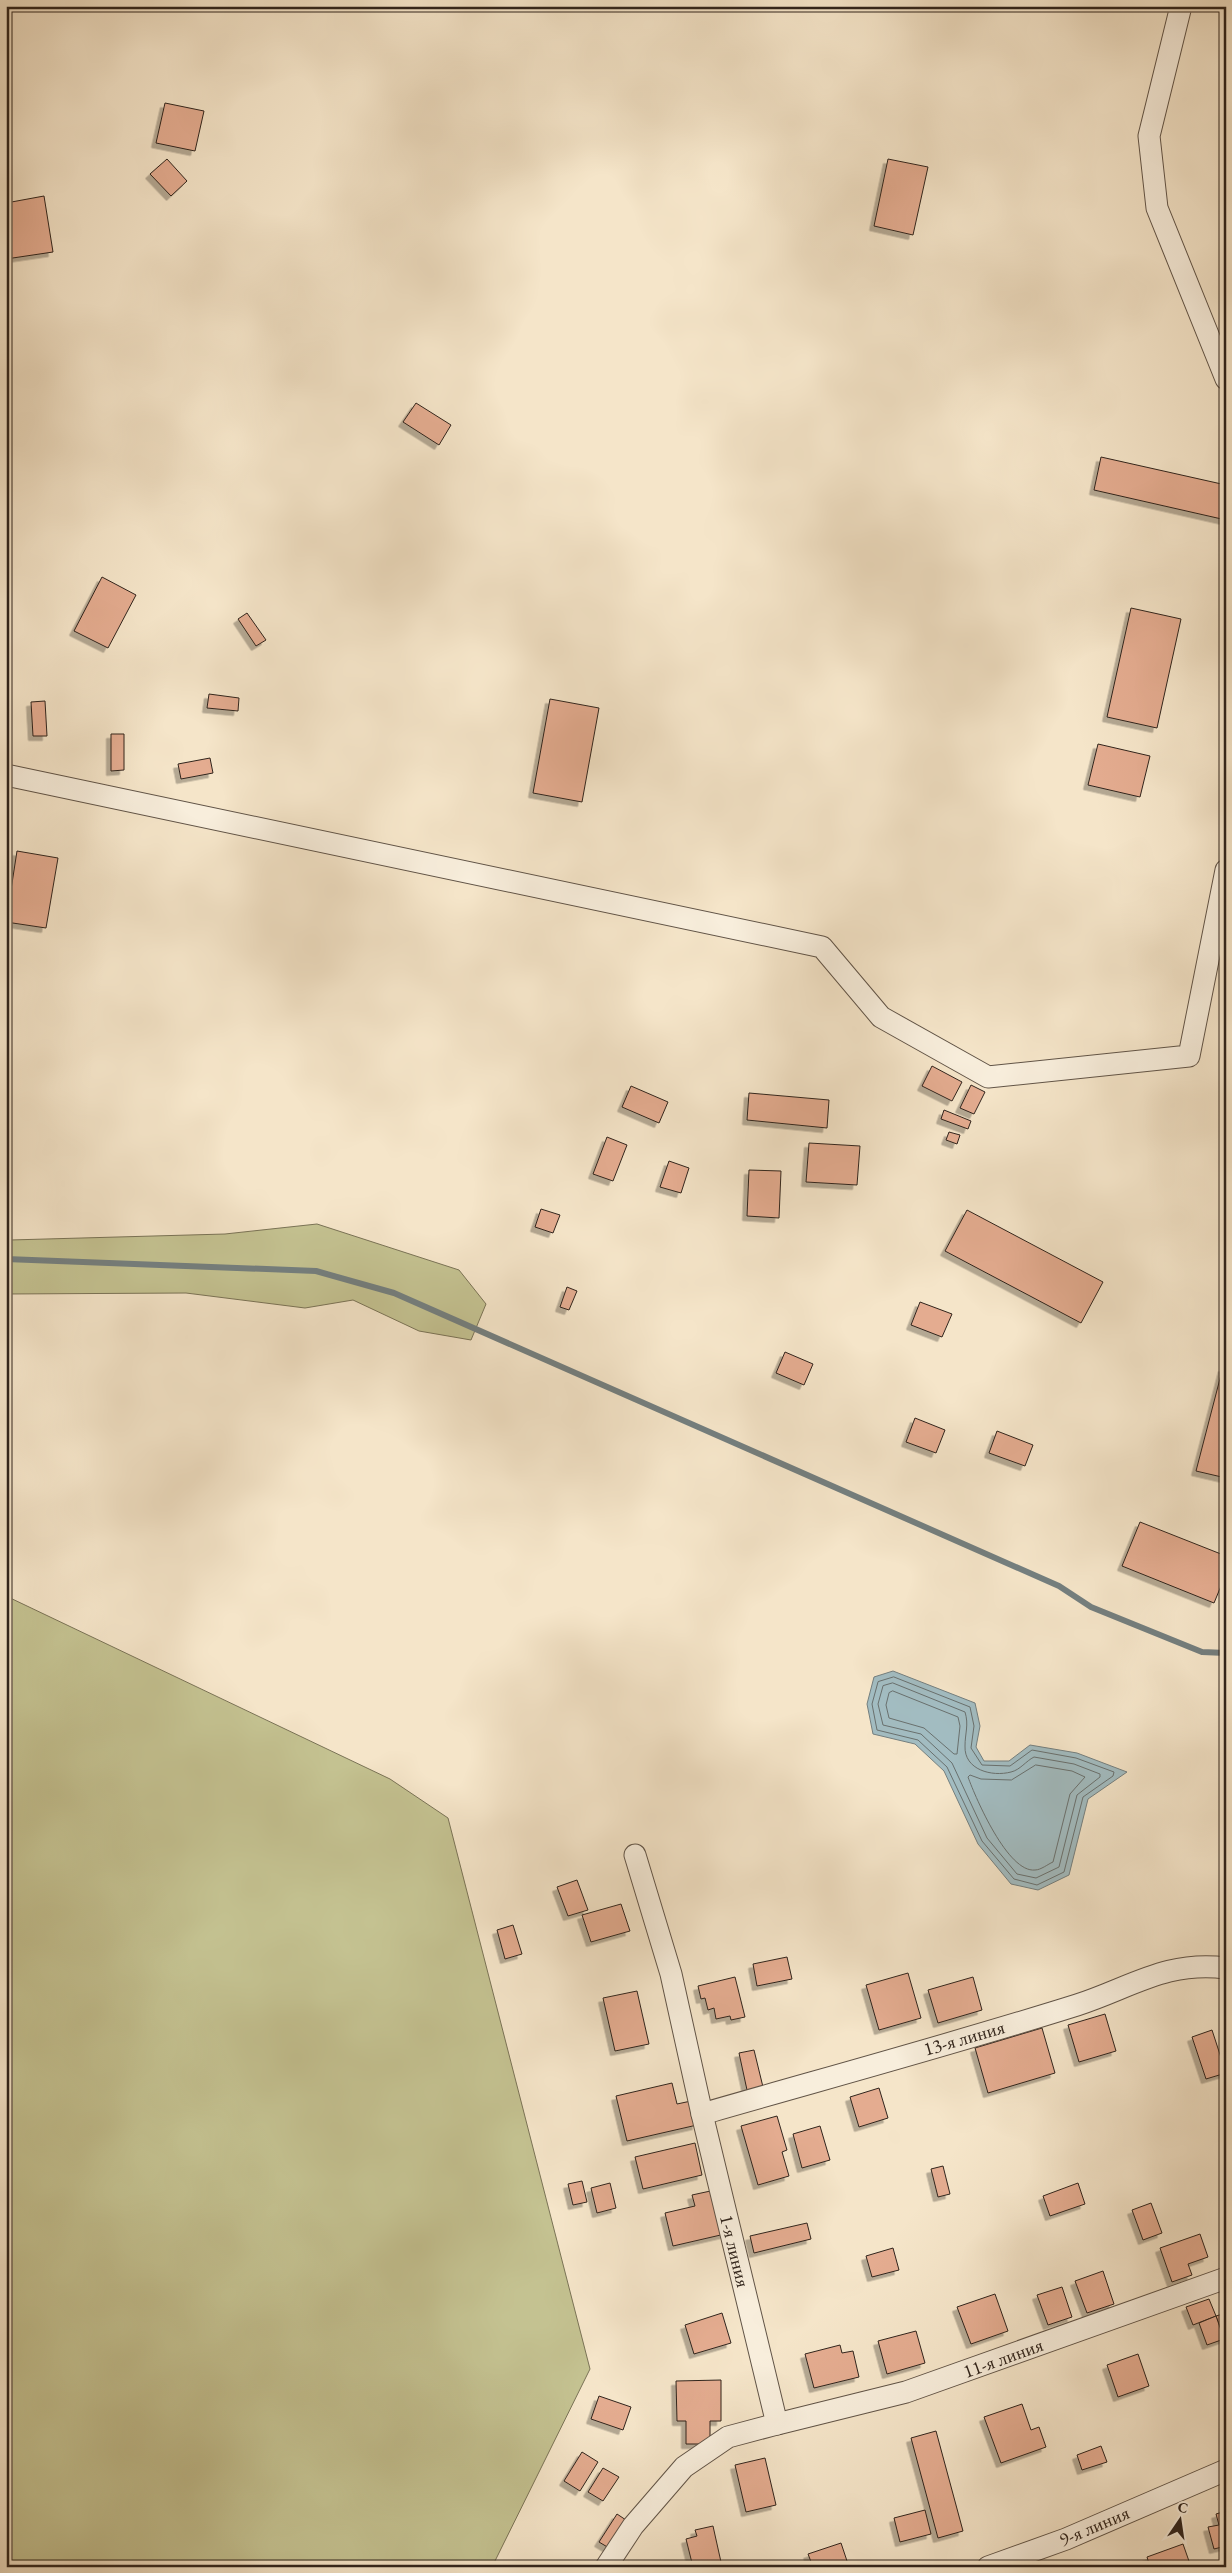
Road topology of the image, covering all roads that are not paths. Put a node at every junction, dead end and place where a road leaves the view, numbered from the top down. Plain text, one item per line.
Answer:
1 (1180, 6) edge
2 (1226, 379) edge
3 (6, 775) edge
4 (1226, 870) edge
5 (635, 1855) dead end
6 (1226, 1968) edge
7 (702, 2114) junction
8 (1226, 2278) edge
9 (777, 2424) junction
10 (1226, 2470) edge
11 (606, 2567) edge
12 (988, 2567) edge

1 - 2 street
3 - 4 street
5 - 7 street, 1-я линия
6 - 7 street, 13-я линия
7 - 9 street, 1-я линия
8 - 9 street, 11-я линия
9 - 11 street
10 - 12 street, 9-я линия

